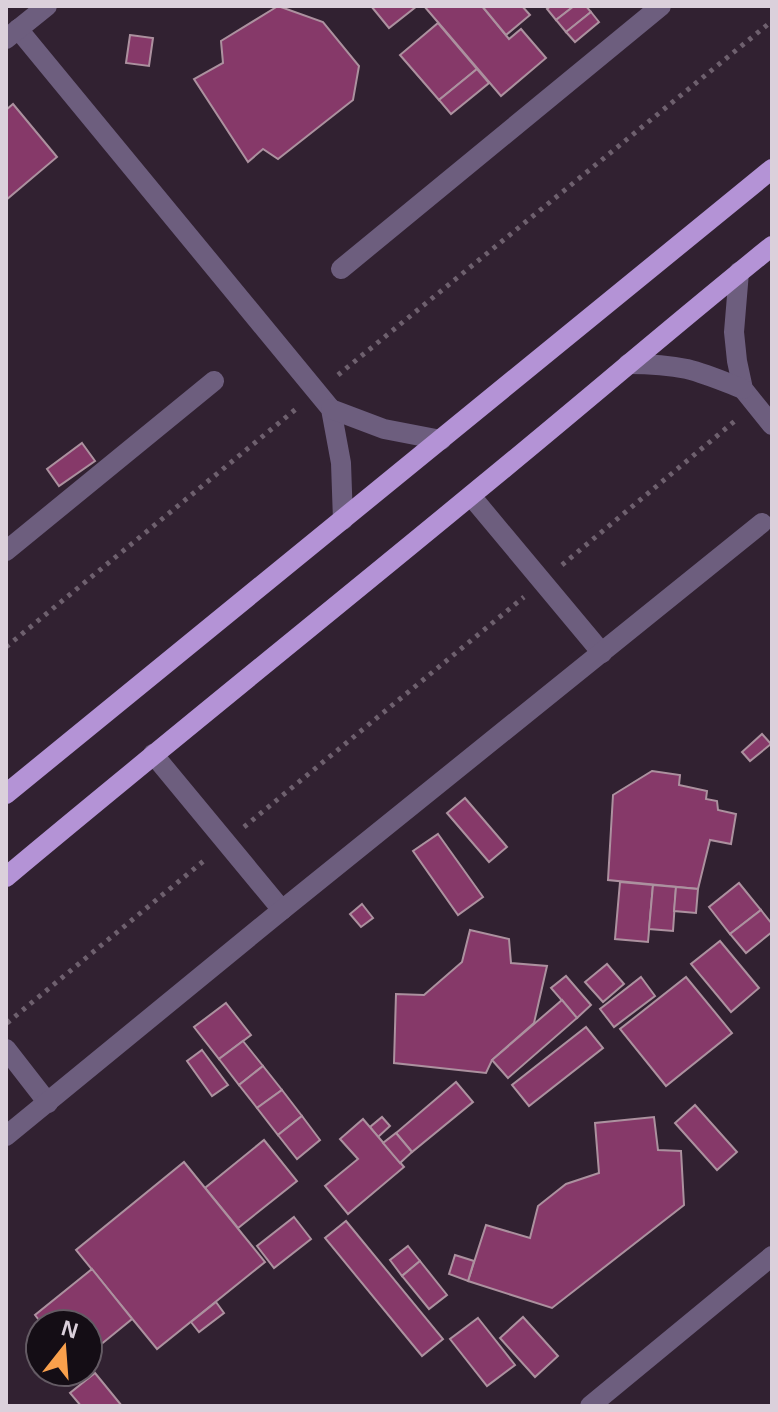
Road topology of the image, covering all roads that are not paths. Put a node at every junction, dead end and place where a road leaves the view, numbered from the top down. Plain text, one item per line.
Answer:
1 (47, 6) edge
2 (661, 6) edge
3 (12, 34) edge
4 (772, 169) edge
5 (772, 246) edge
6 (341, 269) dead end
7 (739, 272) junction
8 (628, 364) junction
9 (214, 381) dead end
10 (749, 397) junction
11 (331, 409) junction
12 (772, 425) edge
13 (441, 440) junction
14 (471, 496) junction
15 (343, 520) junction
16 (762, 523) dead end
17 (6, 551) edge
18 (602, 653) junction
19 (153, 754) junction
20 (6, 794) edge
21 (6, 877) edge
22 (282, 910) junction
23 (6, 1049) edge
24 (48, 1103) junction
25 (6, 1136) edge
26 (772, 1256) edge
27 (590, 1406) edge

1 - 3 street
2 - 6 street
3 - 11 street
4 - 13 main road
5 - 7 main road
7 - 8 main road
7 - 10 street
8 - 10 street
8 - 14 main road
9 - 17 street
10 - 12 street
11 - 13 street
11 - 15 street
13 - 15 main road
14 - 18 street
14 - 19 main road
15 - 20 main road
16 - 18 street
18 - 22 street
19 - 21 main road
19 - 22 street
22 - 24 street
23 - 24 street
24 - 25 street
26 - 27 street

